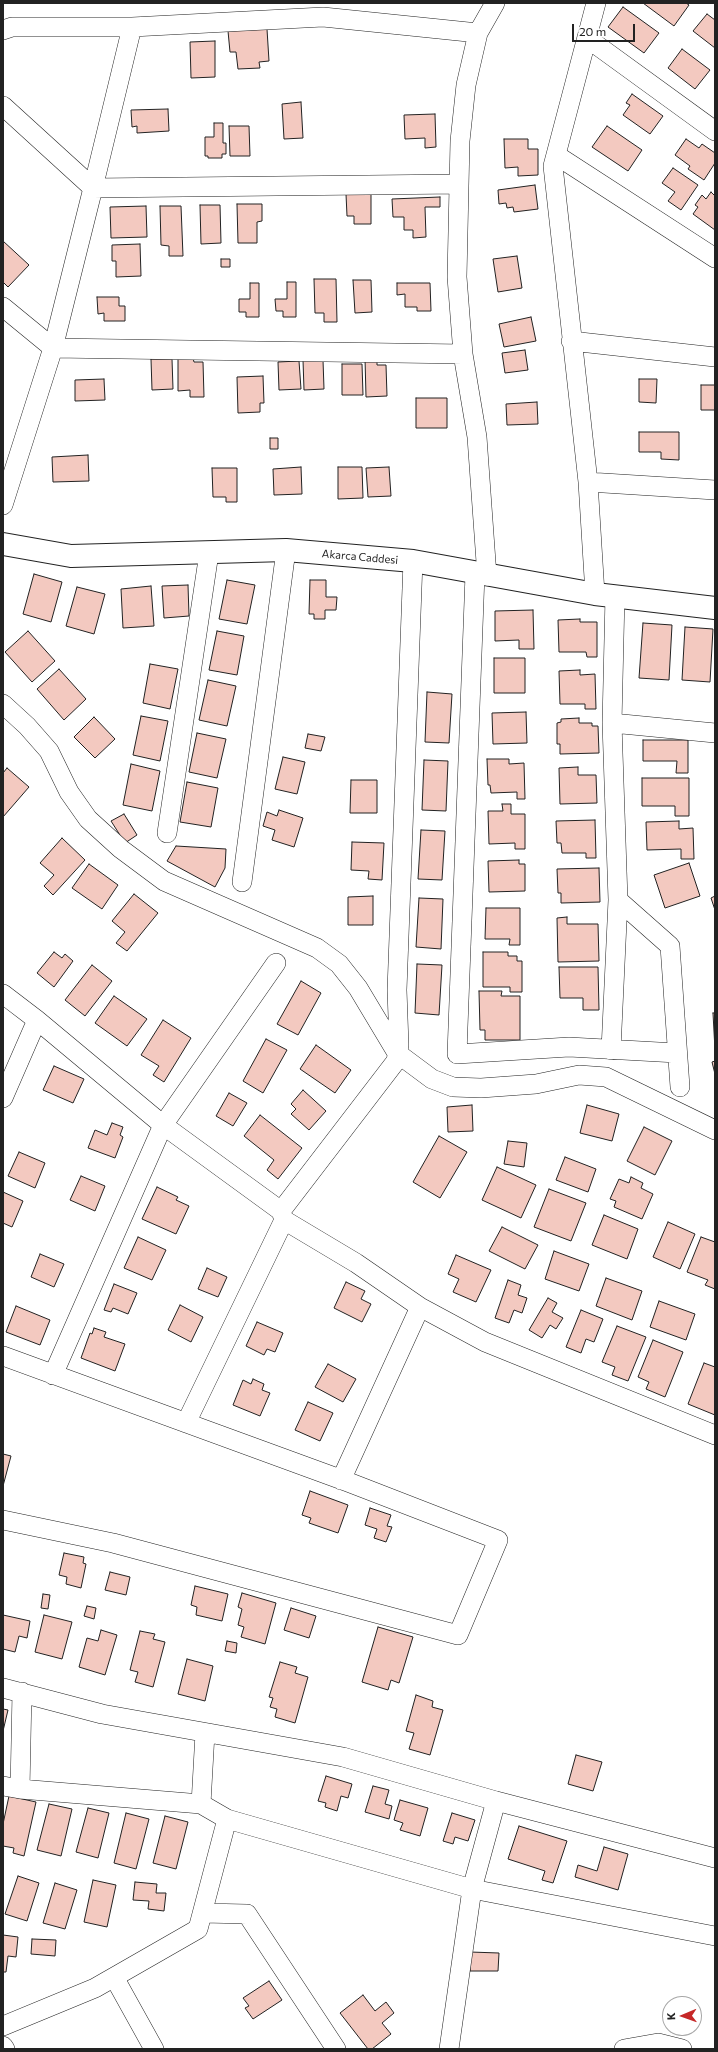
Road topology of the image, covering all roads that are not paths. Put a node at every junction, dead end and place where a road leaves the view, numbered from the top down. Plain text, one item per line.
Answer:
1 (495, 3) edge
2 (596, 3) edge
3 (132, 27) junction
4 (3, 30) edge
5 (478, 33) junction
6 (587, 38) junction
7 (3, 106) edge
8 (715, 131) edge
9 (556, 155) junction
10 (459, 184) junction
11 (93, 188) junction
12 (715, 258) edge
13 (3, 307) edge
14 (571, 341) junction
15 (53, 348) junction
16 (463, 354) junction
17 (715, 357) edge
18 (588, 482) junction
19 (715, 490) edge
20 (3, 505) edge
21 (3, 544) edge
22 (286, 550) junction
23 (209, 554) junction
24 (413, 561) junction
25 (481, 575) junction
26 (605, 595) junction
27 (715, 608) edge
28 (3, 704) edge
29 (612, 723) junction
30 (715, 733) edge
31 (167, 833) dead end
32 (242, 882) dead end
33 (618, 900) junction
34 (276, 963) dead end
35 (3, 994) edge
36 (37, 1020) junction
37 (611, 1050) junction
38 (397, 1053) junction
39 (677, 1053) junction
40 (680, 1087) dead end
41 (3, 1098) edge
42 (163, 1125) junction
43 (715, 1130) edge
44 (282, 1216) junction
45 (420, 1307) junction
46 (3, 1356) edge
47 (54, 1375) junction
48 (186, 1423) junction
49 (715, 1435) edge
50 (341, 1480) junction
51 (3, 1520) edge
52 (3, 1688) edge
53 (22, 1692) junction
54 (205, 1733) junction
55 (12, 1788) edge
56 (496, 1800) junction
57 (201, 1804) junction
58 (227, 1818) junction
59 (715, 1858) edge
60 (472, 1889) junction
61 (203, 1913) junction
62 (715, 1936) edge
63 (114, 1977) junction
64 (3, 2026) edge
65 (3, 2046) edge
66 (5, 2049) edge
67 (154, 2049) edge
68 (336, 2049) edge
69 (449, 2049) edge
70 (624, 2049) edge
71 (682, 2049) edge

1 - 5 street
2 - 6 street
3 - 4 street
3 - 5 street
3 - 11 street
5 - 10 street
6 - 8 street
6 - 9 street
7 - 11 street
9 - 12 street
9 - 14 street
10 - 11 street
10 - 16 street
11 - 15 street
13 - 15 street
14 - 17 street
14 - 18 street
15 - 16 street
15 - 20 street
16 - 25 street
18 - 19 street
18 - 26 street
21 - 23 main road, Akarca Caddesi
22 - 23 main road, Akarca Caddesi
22 - 24 main road, Akarca Caddesi
22 - 32 street
23 - 31 street
24 - 25 main road, Akarca Caddesi
24 - 38 street
25 - 26 main road, Akarca Caddesi
25 - 37 street
26 - 27 main road, Akarca Caddesi
26 - 29 street
28 - 38 street
29 - 30 street
29 - 33 street
33 - 37 street
33 - 39 street
34 - 42 street
35 - 36 street
36 - 41 street
36 - 42 street
37 - 39 street
38 - 43 street
38 - 44 street
39 - 40 street
42 - 44 street
42 - 47 street
44 - 45 street
44 - 48 street
45 - 49 street
45 - 50 street
46 - 47 street
47 - 48 street
48 - 50 street
50 - 51 street
52 - 53 street
53 - 54 street
53 - 55 street
54 - 56 street
54 - 57 street
55 - 57 street
56 - 59 street
56 - 60 street
57 - 58 street
58 - 60 street
58 - 61 street
60 - 62 street
60 - 69 street
61 - 63 street
61 - 68 street
63 - 64 street
63 - 67 street
65 - 66 street
70 - 71 street

